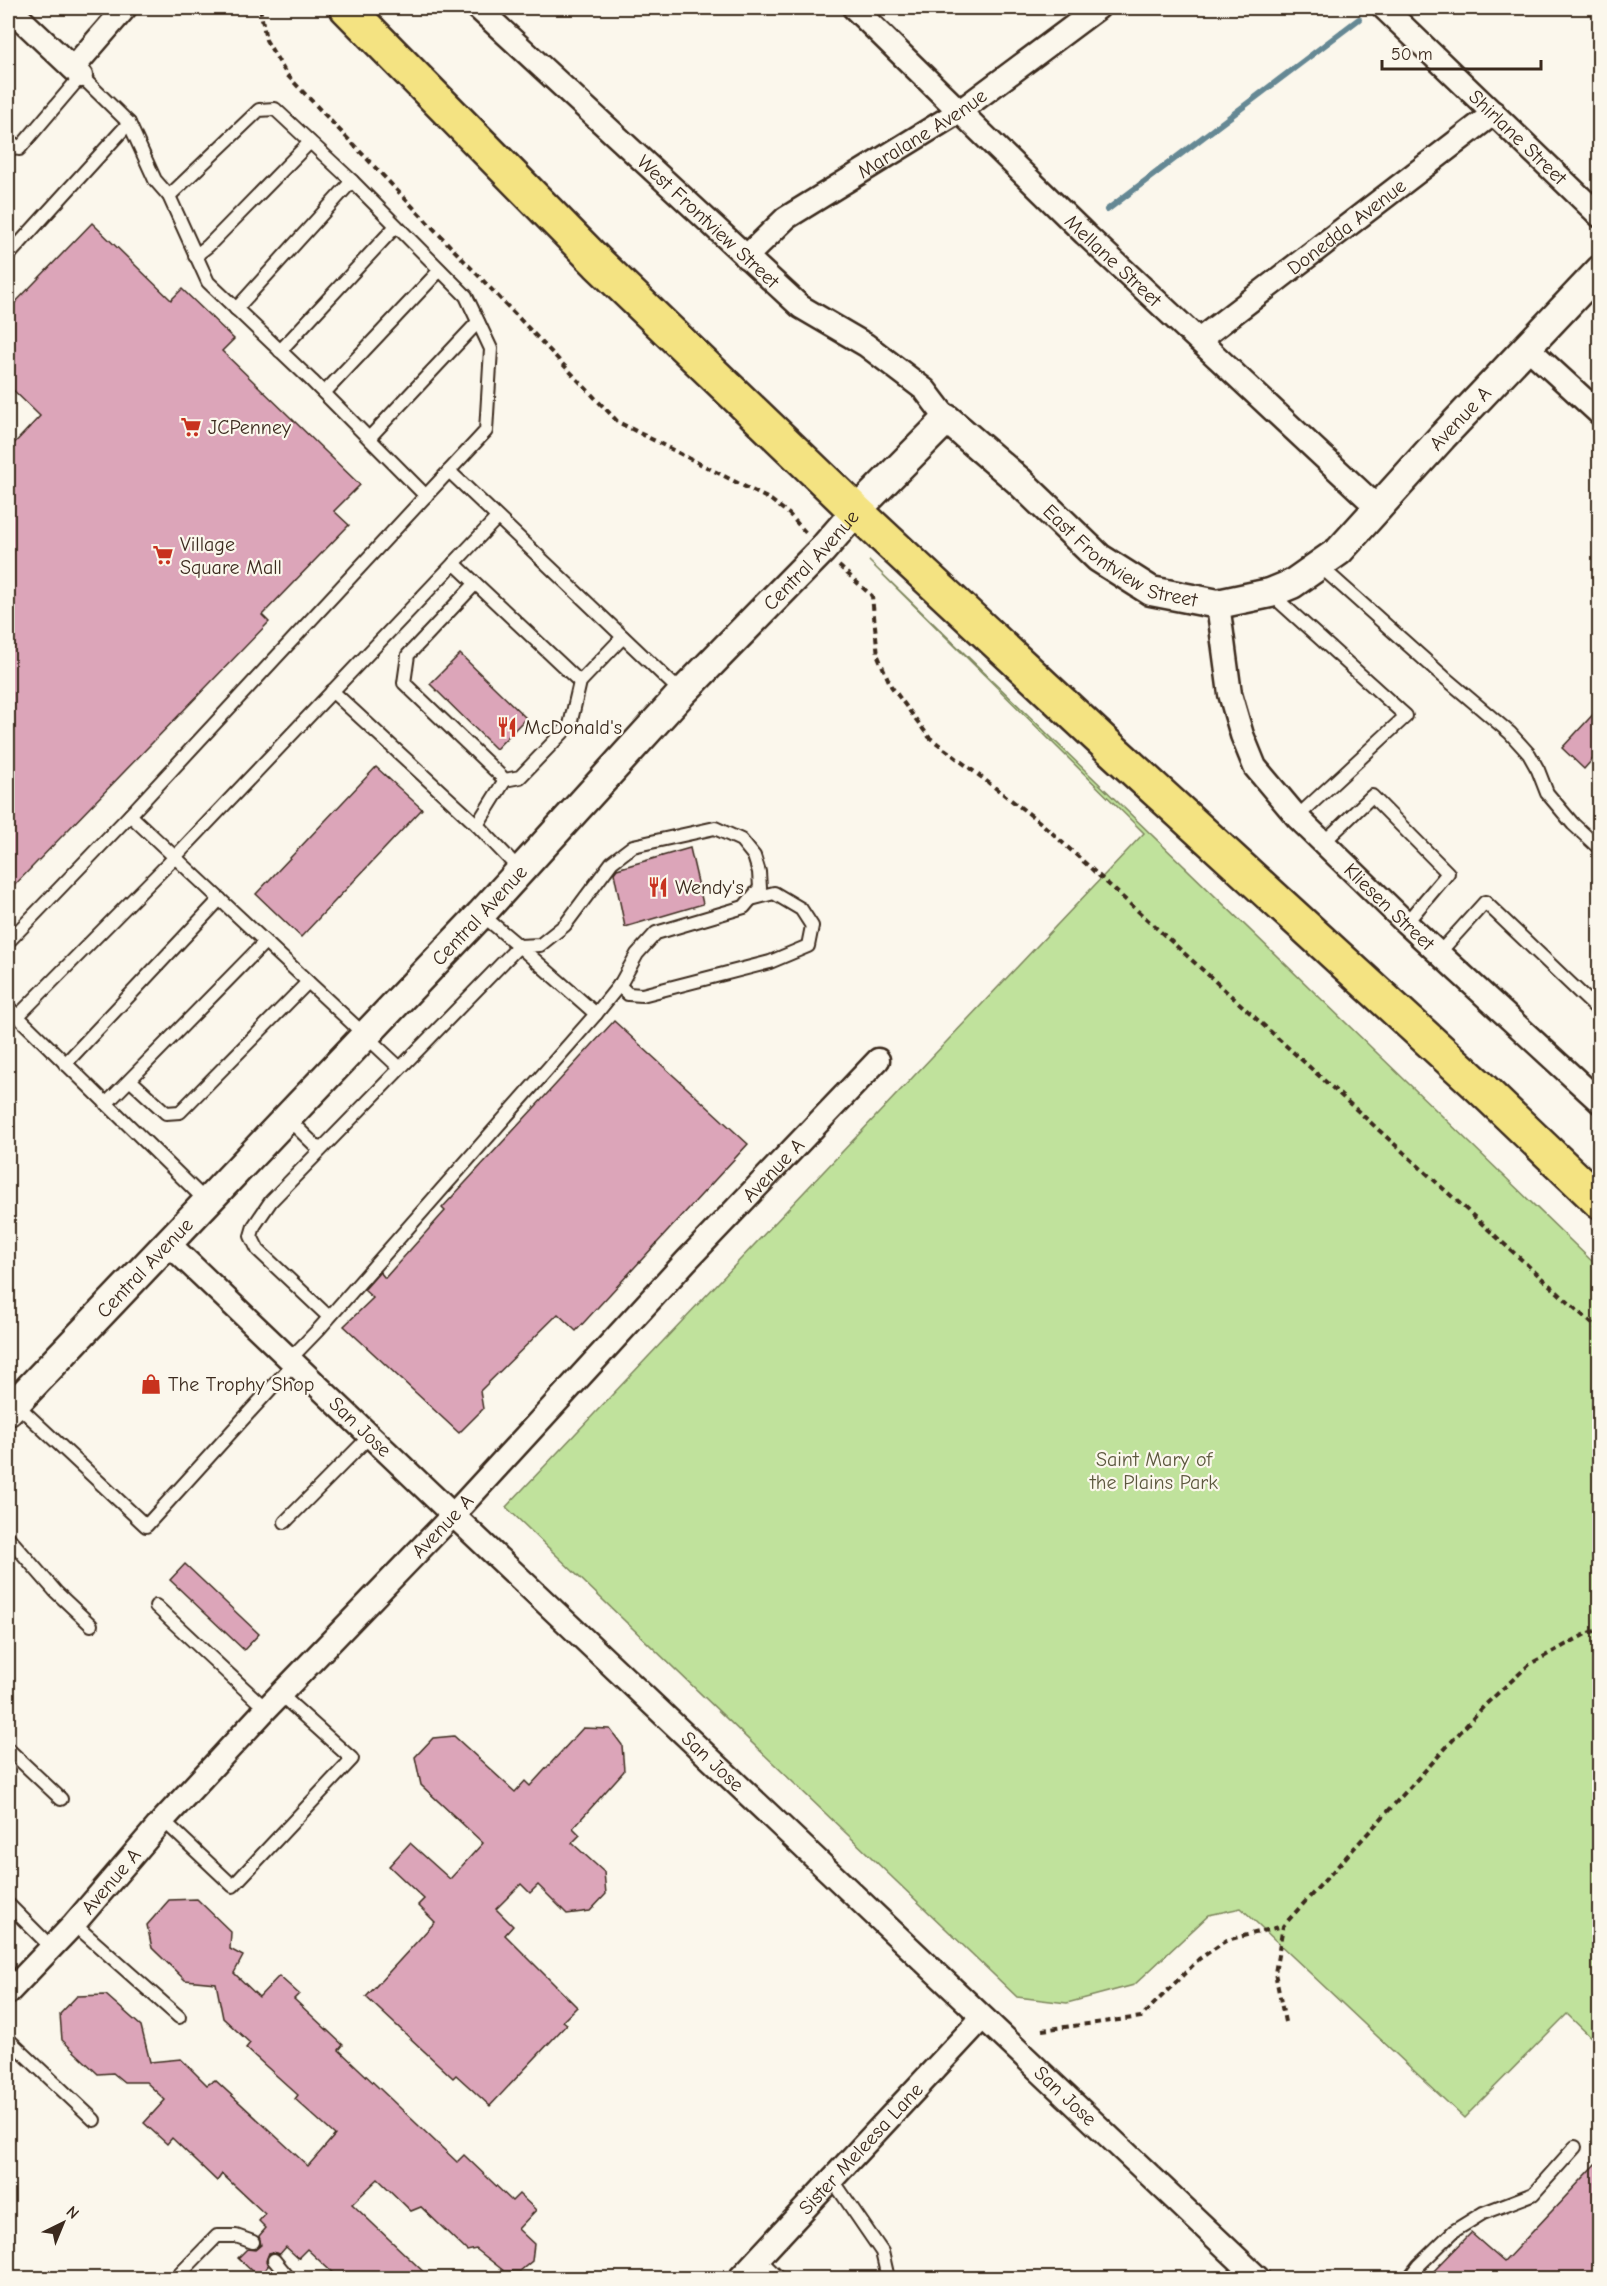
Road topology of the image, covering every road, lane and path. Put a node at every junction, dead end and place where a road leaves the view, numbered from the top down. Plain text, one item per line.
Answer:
1 (9, 8) edge
2 (125, 8) edge
3 (260, 8) edge
4 (346, 8) edge
5 (478, 8) edge
6 (854, 8) edge
7 (1098, 8) edge
8 (1384, 8) edge
9 (77, 72) junction
10 (960, 111) junction
11 (1494, 113) junction
12 (129, 123) junction
13 (8, 139) edge
14 (310, 142) junction
15 (352, 181) junction
16 (169, 196) junction
17 (1599, 216) edge
18 (396, 226) junction
19 (8, 256) edge
20 (195, 256) junction
21 (746, 256) junction
22 (440, 270) junction
23 (1599, 270) edge
24 (236, 309) junction
25 (478, 322) junction
26 (1199, 340) junction
27 (1527, 347) junction
28 (280, 351) junction
29 (324, 393) junction
30 (1599, 414) edge
31 (947, 418) junction
32 (369, 438) junction
33 (449, 471) junction
34 (426, 496) junction
35 (1378, 508) junction
36 (856, 511) junction
37 (789, 514) dead end
38 (497, 518) junction
39 (454, 563) junction
40 (1320, 566) junction
41 (849, 575) dead end
42 (476, 584) junction
43 (1270, 593) junction
44 (1218, 604) junction
45 (623, 637) junction
46 (580, 682) junction
47 (332, 691) junction
48 (682, 693) junction
49 (505, 780) junction
50 (130, 815) junction
51 (1297, 817) junction
52 (477, 825) junction
53 (1324, 842) junction
54 (1599, 849) edge
55 (175, 857) junction
56 (521, 871) junction
57 (220, 899) junction
58 (750, 899) junction
59 (481, 914) junction
60 (1406, 923) junction
61 (8, 942) edge
62 (265, 942) junction
63 (519, 946) junction
64 (1439, 953) junction
65 (308, 982) junction
66 (619, 985) junction
67 (8, 1007) edge
68 (1599, 1012) edge
69 (596, 1014) junction
70 (17, 1017) junction
71 (365, 1036) junction
72 (878, 1060) dead end
73 (65, 1064) junction
74 (400, 1068) junction
75 (130, 1080) junction
76 (1599, 1102) edge
77 (106, 1104) junction
78 (287, 1118) junction
79 (320, 1150) junction
80 (207, 1202) junction
81 (1599, 1202) edge
82 (168, 1243) junction
83 (329, 1317) junction
84 (1599, 1331) edge
85 (292, 1361) junction
86 (11, 1407) edge
87 (369, 1436) junction
88 (453, 1515) junction
89 (285, 1522) dead end
90 (8, 1537) edge
91 (156, 1606) dead end
92 (91, 1625) dead end
93 (1599, 1629) edge
94 (273, 1701) junction
95 (8, 1749) edge
96 (61, 1799) dead end
97 (163, 1820) junction
98 (8, 1904) edge
99 (74, 1924) junction
100 (1284, 1926) junction
101 (52, 1947) junction
102 (8, 1993) edge
103 (179, 2017) dead end
104 (982, 2018) junction
105 (1285, 2022) dead end
106 (1042, 2030) dead end
107 (8, 2039) edge
108 (94, 2120) dead end
109 (1575, 2147) dead end
110 (832, 2180) junction
111 (253, 2242) dead end
112 (759, 2259) junction
113 (274, 2260) dead end
114 (176, 2278) edge
115 (289, 2278) edge
116 (740, 2278) edge
117 (779, 2278) edge
118 (888, 2278) edge
119 (1258, 2278) edge
120 (1409, 2278) edge

1 - 9 street
2 - 9 street
3 - 37 path
4 - 36 highway
5 - 21 street, West Frontview Street
6 - 10 street, Mellane Street
7 - 10 street, Maralane Avenue
8 - 11 street, Shirlane Street
9 - 12 lane
9 - 13 lane
10 - 21 street, Maralane Avenue
10 - 26 street, Mellane Street
11 - 17 street, Shirlane Street
11 - 26 street, Donedda Avenue
12 - 16 lane
12 - 19 lane
14 - 15 lane
14 - 16 lane
14 - 20 lane
15 - 18 lane
15 - 24 lane
16 - 20 lane
18 - 22 lane
18 - 28 lane
20 - 24 lane
21 - 31 street, West Frontview Street
22 - 25 lane
22 - 29 lane
23 - 27 street, Avenue A
24 - 28 lane
25 - 32 lane
25 - 33 lane
26 - 35 street, Mellane Street
27 - 30 street
27 - 35 street, Avenue A
28 - 29 lane
29 - 32 lane
31 - 36 street, Central Avenue
31 - 44 street, East Frontview Street
32 - 34 lane
33 - 34 lane
33 - 38 lane
34 - 50 lane
35 - 40 street, Avenue A
36 - 48 street, Central Avenue
36 - 81 highway
38 - 39 lane
38 - 45 lane
39 - 42 lane
39 - 47 lane
40 - 43 street, East Frontview Street
40 - 54 lane
41 - 84 path
42 - 46 lane
42 - 49 lane
43 - 44 street, East Frontview Street
43 - 51 lane
44 - 51 street, Kliesen Street
45 - 46 lane
45 - 48 lane
46 - 49 lane
47 - 52 lane
47 - 55 lane
48 - 56 street, Central Avenue
49 - 52 lane
50 - 55 lane
50 - 61 lane
51 - 53 street, Kliesen Street
52 - 56 lane
53 - 60 street, Kliesen Street
53 - 60 lane
55 - 57 lane
55 - 70 lane
56 - 59 street, Central Avenue
57 - 62 lane
57 - 73 lane
58 - 63 lane
58 - 66 lane
58 - 66 lane
59 - 63 lane
59 - 71 street, Central Avenue
60 - 64 street, Kliesen Street
62 - 65 lane
62 - 75 lane
63 - 69 lane
63 - 74 lane
64 - 68 lane
64 - 76 street, Kliesen Street
65 - 71 lane
65 - 75 lane
66 - 69 lane
67 - 70 lane
69 - 83 lane
70 - 73 lane
71 - 74 lane
71 - 78 street, Central Avenue
72 - 88 street, Avenue A
73 - 77 lane
74 - 79 lane
75 - 77 lane
77 - 80 lane
78 - 79 lane
78 - 80 street, Central Avenue
79 - 83 lane
80 - 82 street, Central Avenue
82 - 85 street, San Jose
82 - 86 street, Central Avenue
83 - 85 lane
85 - 86 lane
85 - 87 street, San Jose
87 - 88 street, San Jose
87 - 89 lane
88 - 94 street, Avenue A
88 - 104 street, San Jose
90 - 92 lane
91 - 94 lane
93 - 100 path
94 - 97 street, Avenue A
94 - 97 lane
95 - 96 lane
97 - 99 street, Avenue A
98 - 101 lane
99 - 101 street, Avenue A
99 - 103 lane
100 - 105 path
100 - 106 path
101 - 102 street, Avenue A
104 - 110 street, Sister Meleesa Lane
104 - 119 street, San Jose
107 - 108 lane
109 - 120 lane
110 - 112 street, Sister Meleesa Lane
110 - 118 lane
111 - 114 lane
112 - 116 street, Sister Meleesa Lane
112 - 117 lane
113 - 115 lane

